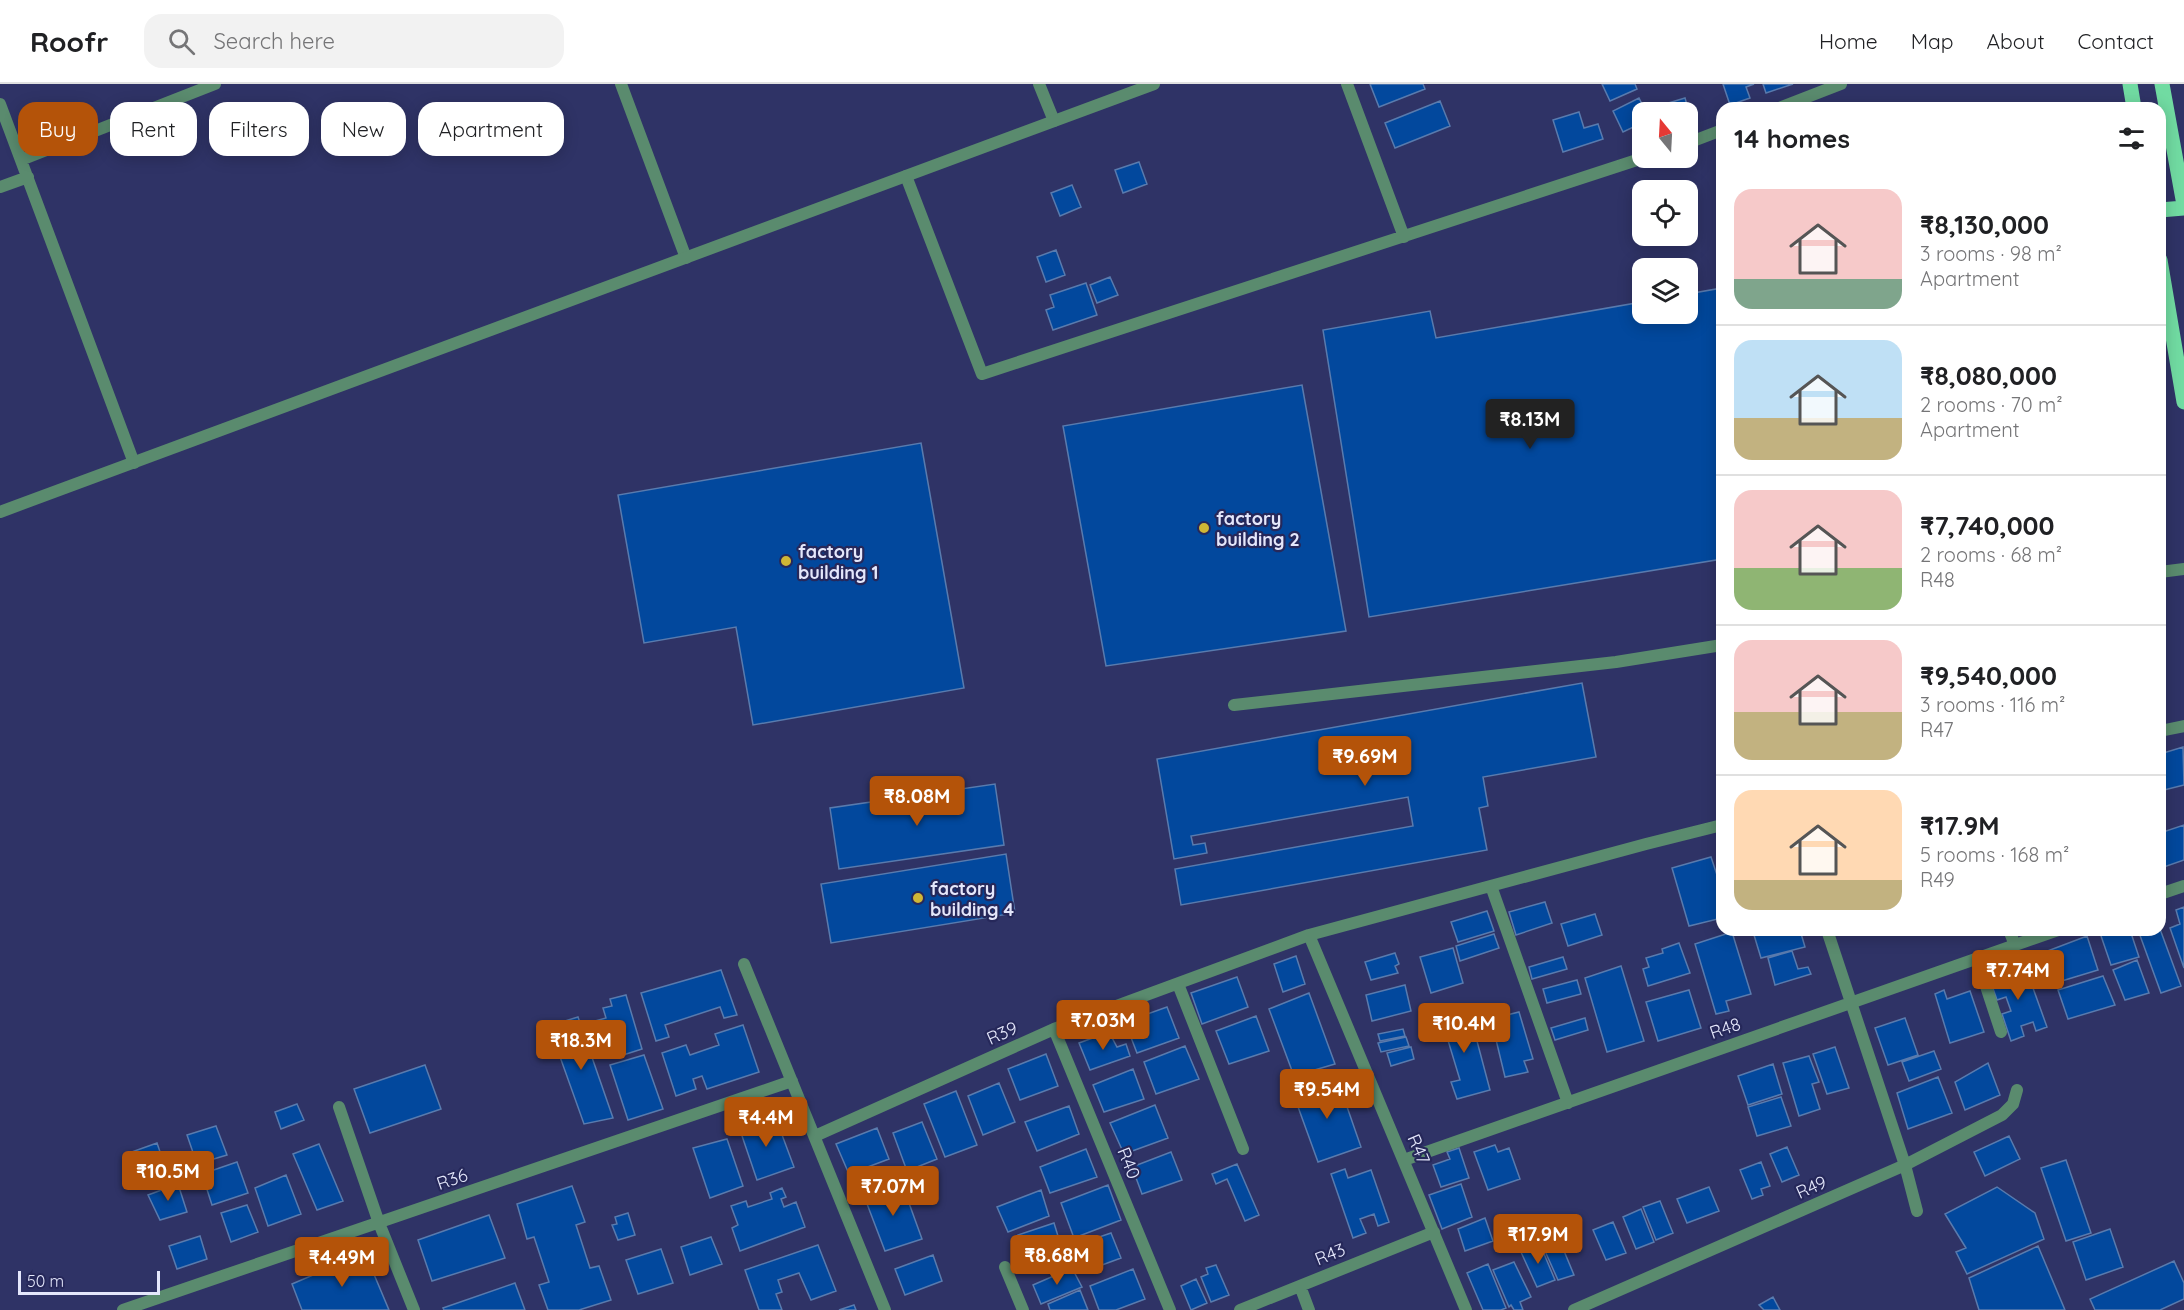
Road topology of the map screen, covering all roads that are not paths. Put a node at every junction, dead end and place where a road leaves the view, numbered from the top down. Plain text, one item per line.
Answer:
1 (215, 84) edge
2 (621, 84) edge
3 (1039, 84) edge
4 (1154, 84) edge
5 (1347, 84) edge
6 (1841, 84) edge
7 (2130, 84) edge
8 (2162, 84) edge
9 (1794, 102) edge
10 (2133, 102) edge
11 (2165, 102) edge
12 (0, 104) edge
13 (2166, 106) edge
14 (1054, 121) junction
15 (1716, 132) edge
16 (1698, 139) edge
17 (21, 160) junction
18 (1632, 162) edge
19 (906, 176) junction
20 (28, 177) junction
21 (0, 187) edge
22 (2184, 207) edge
23 (2166, 209) edge
24 (1404, 237) junction
25 (686, 258) junction
26 (2166, 296) edge
27 (2184, 402) edge
28 (134, 463) junction
29 (0, 512) edge
30 (2184, 568) edge
31 (2166, 572) edge
32 (1716, 646) edge
33 (1234, 705) dead end
34 (2184, 726) edge
35 (2166, 730) edge
36 (1716, 827) edge
37 (1491, 886) junction
38 (2184, 886) edge
39 (2166, 892) edge
40 (1309, 935) junction
41 (1829, 936) edge
42 (2011, 936) edge
43 (2041, 936) edge
44 (2015, 945) junction
45 (1977, 959) junction
46 (744, 964) dead end
47 (1178, 984) junction
48 (1851, 1003) junction
49 (1054, 1029) junction
50 (2001, 1032) dead end
51 (792, 1081) junction
52 (2017, 1090) dead end
53 (1568, 1103) junction
54 (339, 1107) dead end
55 (815, 1136) junction
56 (1243, 1149) dead end
57 (1404, 1160) junction
58 (1905, 1165) junction
59 (1917, 1211) dead end
60 (379, 1223) junction
61 (1434, 1232) junction
62 (1005, 1267) dead end
63 (1300, 1286) junction
64 (123, 1310) edge
65 (414, 1310) edge
66 (885, 1310) edge
67 (1023, 1310) edge
68 (1170, 1310) edge
69 (1240, 1310) edge
70 (1310, 1310) edge
71 (1466, 1310) edge
72 (1574, 1310) edge

1 - 17 street
2 - 25 street
3 - 14 street
4 - 14 street
5 - 24 street
6 - 9 street
7 - 10 main road
8 - 11 main road
12 - 17 street
13 - 22 main road
14 - 19 street
15 - 16 street
17 - 20 street
18 - 24 street
19 - 24 street
19 - 25 street
20 - 21 street
20 - 28 street
22 - 23 main road
25 - 28 street
26 - 27 main road
28 - 29 street
30 - 31 street
32 - 33 street
34 - 35 street
36 - 37 street, R39
37 - 40 street, R39
37 - 53 street
38 - 39 street
40 - 47 street, R39
40 - 57 street, R47
41 - 48 street
42 - 44 street
43 - 44 street, R48
44 - 45 street, R48
45 - 48 street, R48
45 - 50 street
46 - 51 street
47 - 49 street, R39
47 - 56 street
48 - 53 street, R48
48 - 58 street
49 - 55 street, R39
49 - 68 street, R40
51 - 55 street
51 - 60 street, R36
52 - 58 street, R49
53 - 57 street, R48
54 - 60 street
55 - 66 street
57 - 61 street, R47
58 - 59 street
58 - 72 street, R49
60 - 64 street, R36
60 - 65 street
61 - 63 street, R43
61 - 71 street, R47
62 - 67 street
63 - 69 street, R43
63 - 70 street

